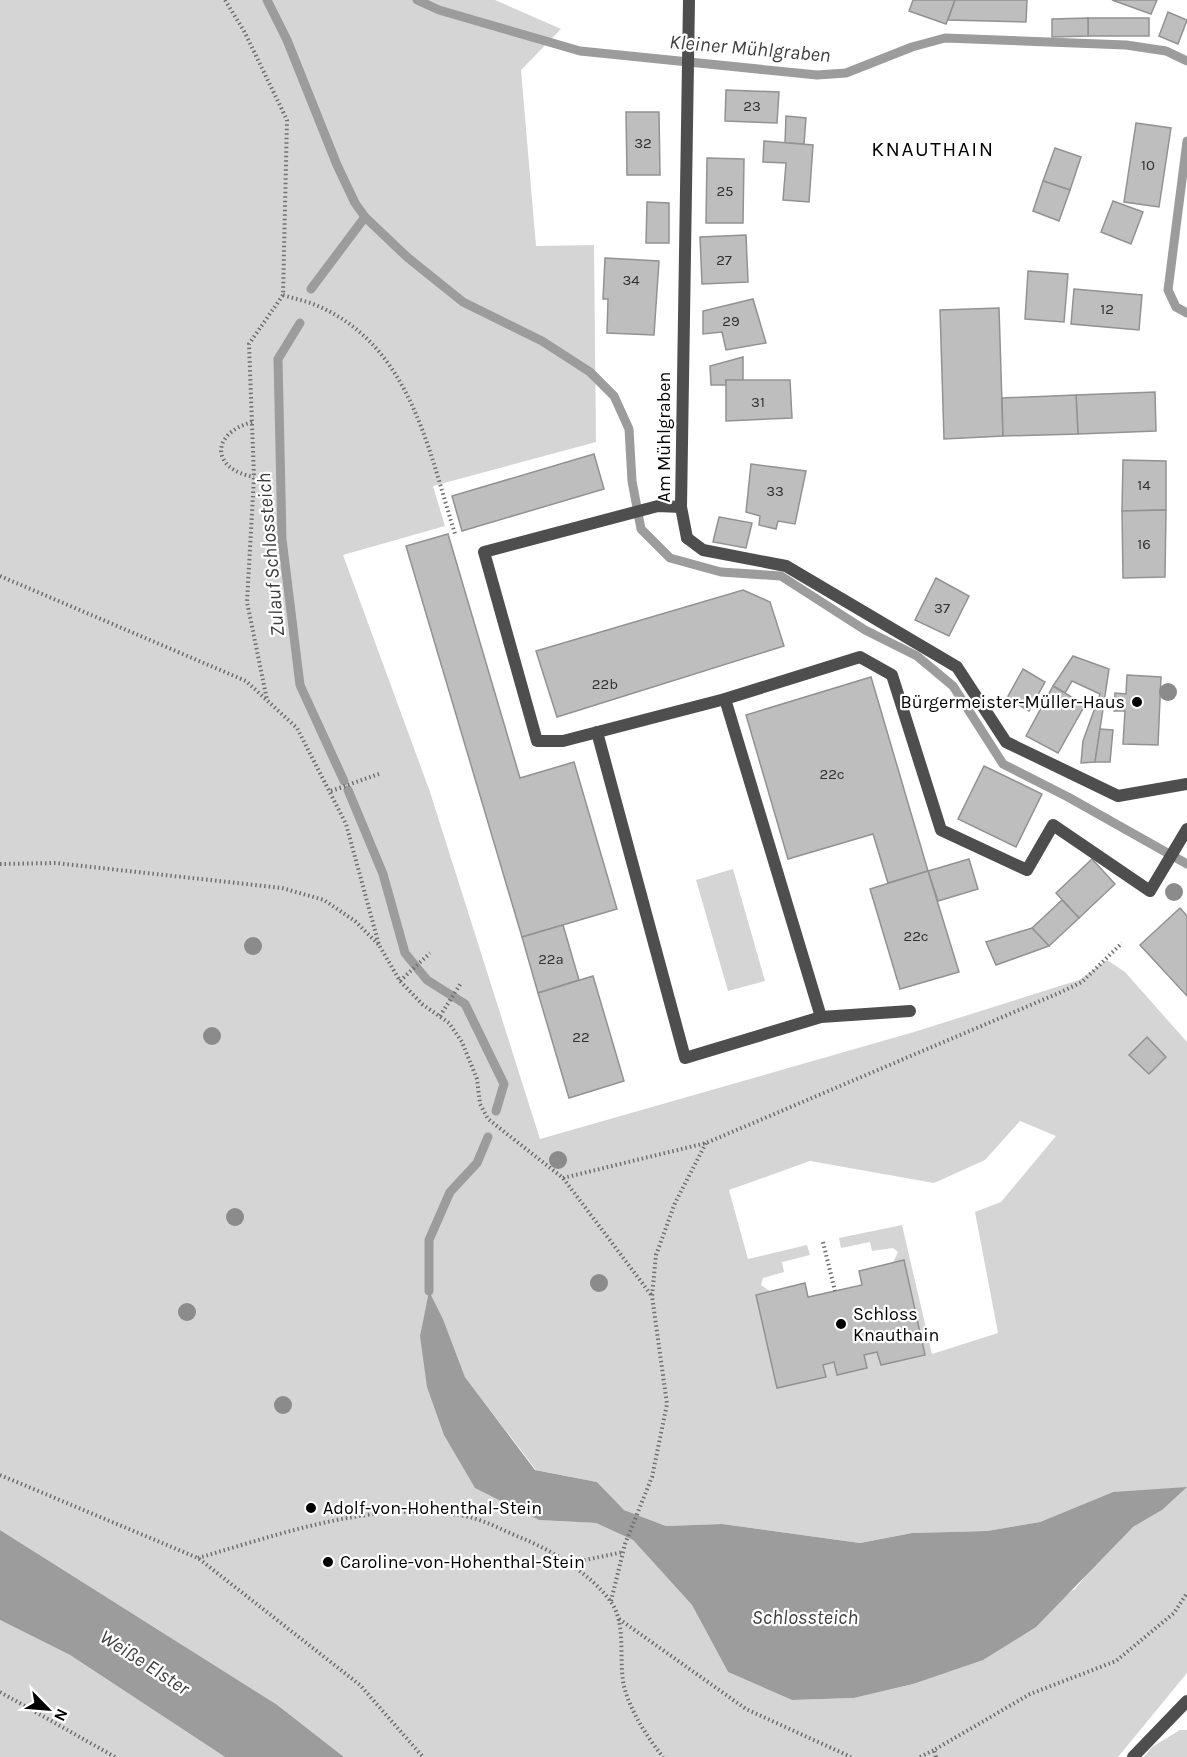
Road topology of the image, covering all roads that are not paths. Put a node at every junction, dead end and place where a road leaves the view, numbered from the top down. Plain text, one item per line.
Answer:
1 (689, 0) edge
2 (681, 507) junction
3 (725, 699) junction
4 (597, 732) junction
5 (1187, 784) edge
6 (1187, 829) edge
7 (910, 1011) dead end
8 (821, 1017) junction
9 (1187, 1701) edge
10 (1132, 1757) edge

1 - 2 street, Am Mühlgraben
2 - 4 street
2 - 5 street, Am Mühlgraben
3 - 4 street
3 - 6 street
3 - 8 street
4 - 8 street
7 - 8 street
9 - 10 street

